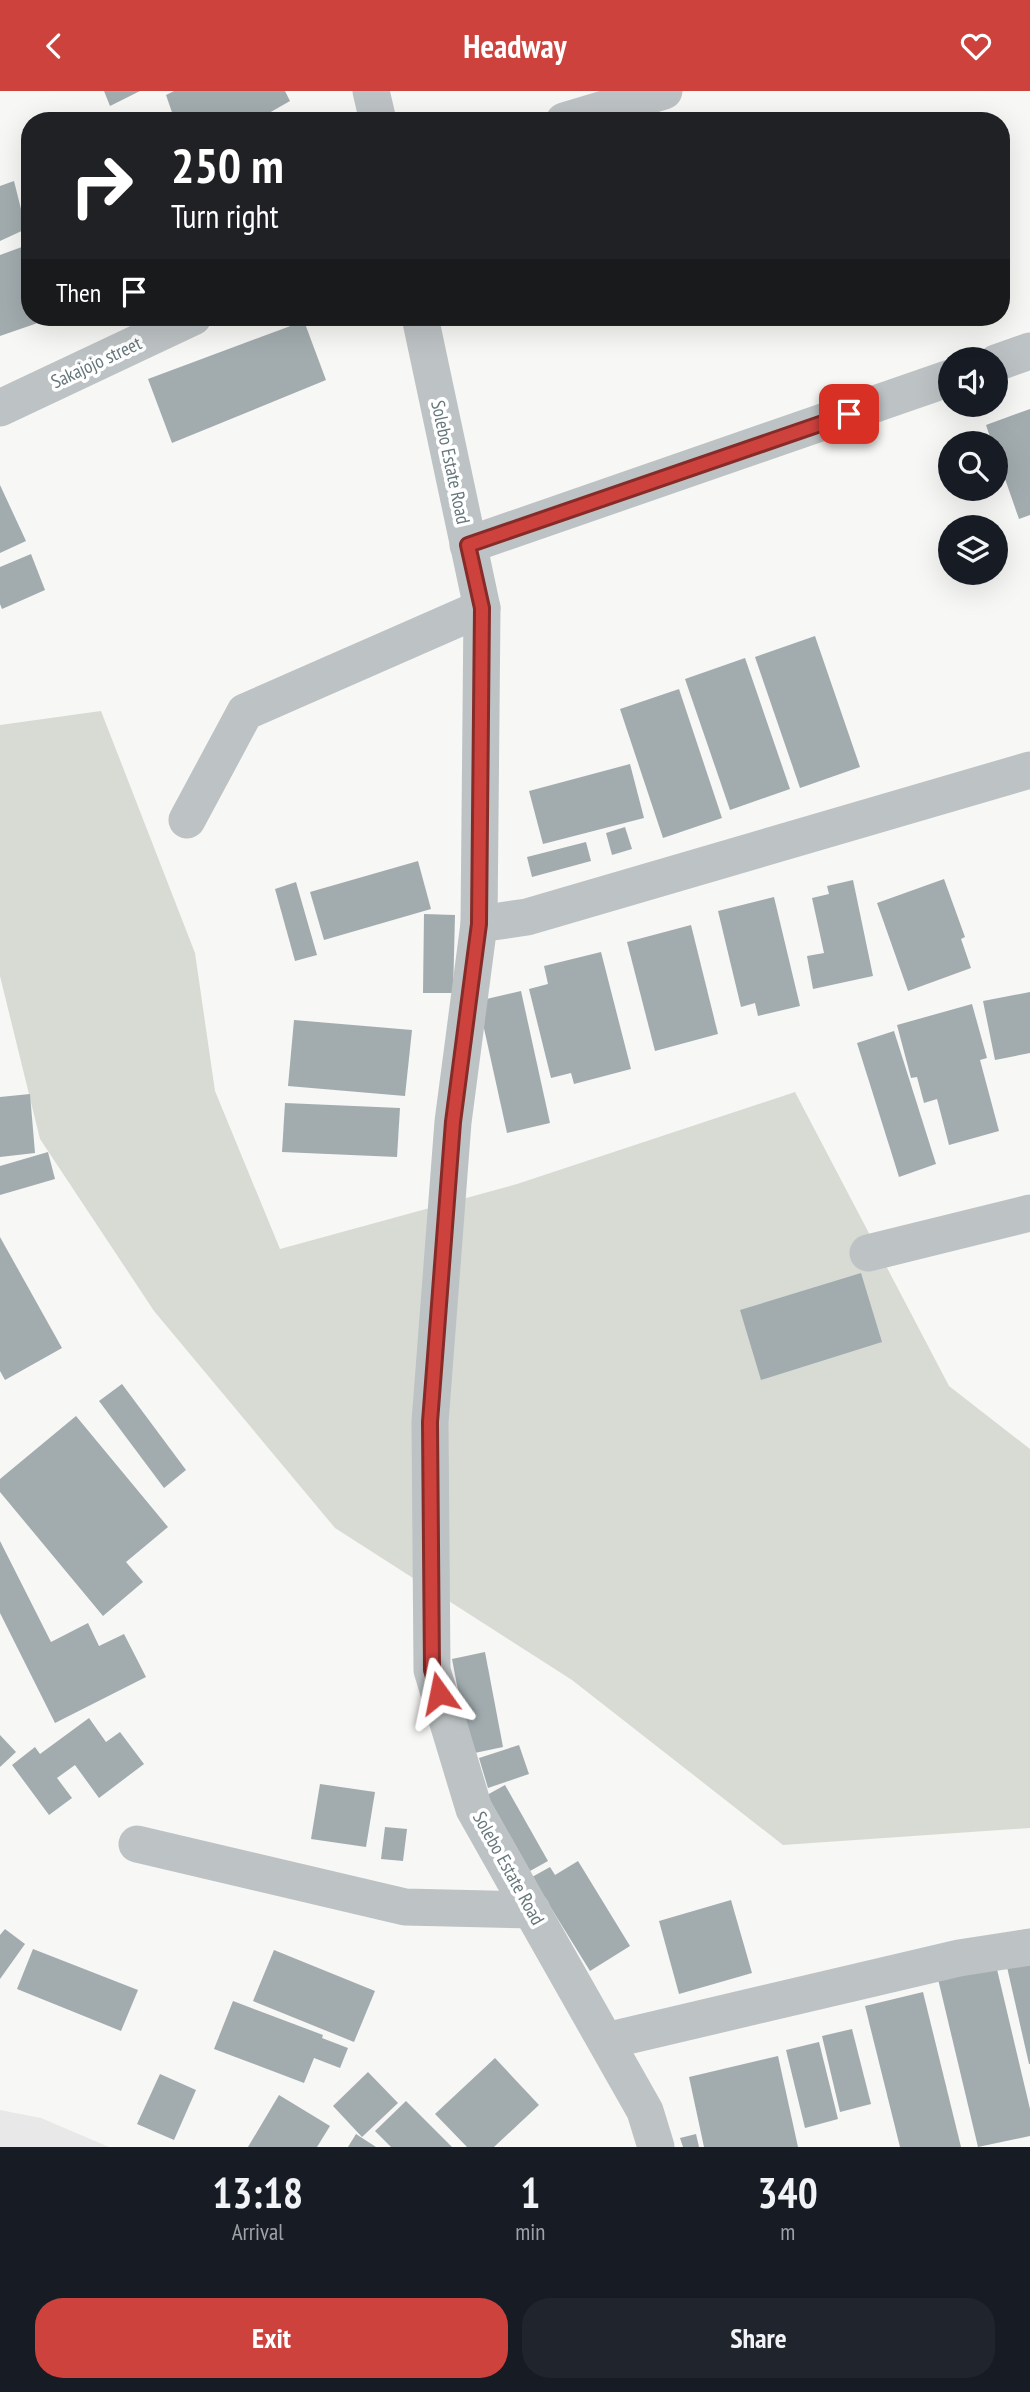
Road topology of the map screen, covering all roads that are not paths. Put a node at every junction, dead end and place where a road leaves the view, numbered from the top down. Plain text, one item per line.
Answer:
1 (371, 91) edge
2 (664, 91) edge
3 (376, 112) edge
4 (595, 112) edge
5 (174, 326) edge
6 (422, 326) edge
7 (1030, 351) edge
8 (1008, 359) edge
9 (938, 383) edge
10 (0, 408) edge
11 (468, 545) junction
12 (482, 608) junction
13 (1030, 770) edge
14 (187, 820) dead end
15 (479, 924) junction
16 (1030, 1213) edge
17 (868, 1253) dead end
18 (137, 1844) dead end
19 (532, 1910) junction
20 (1030, 1947) edge
21 (606, 2041) junction
22 (656, 2147) edge

1 - 3 street
2 - 4 street
5 - 10 street, Sakajojo street
6 - 11 street, Solebo Estate Road
7 - 8 street
9 - 11 street
11 - 12 street, Solebo Estate Road
12 - 14 street
12 - 15 street, Solebo Estate Road
13 - 15 street
15 - 19 street, Solebo Estate Road
16 - 17 street
18 - 19 street
19 - 21 street, Solebo Estate Road
20 - 21 street
21 - 22 street, Solebo Estate Road

